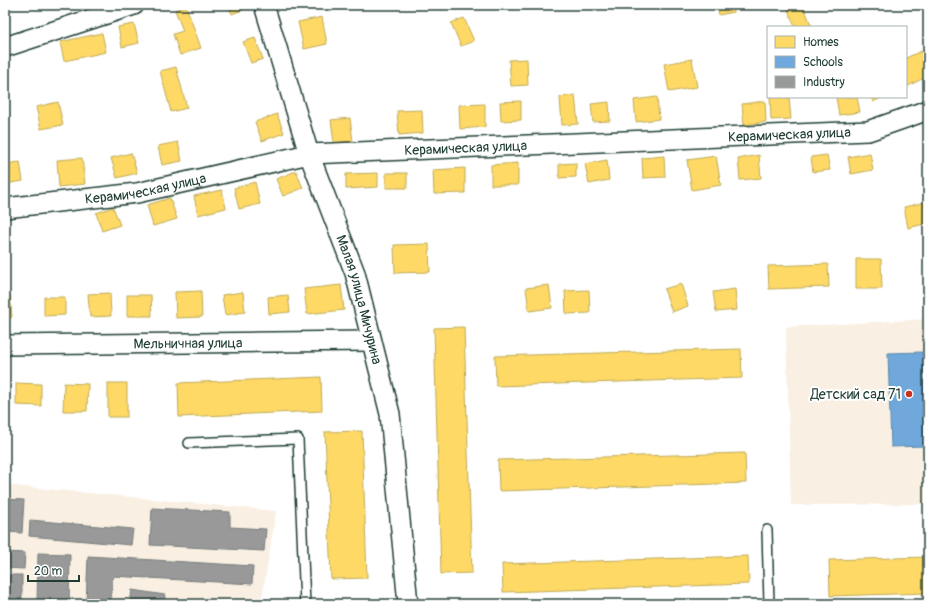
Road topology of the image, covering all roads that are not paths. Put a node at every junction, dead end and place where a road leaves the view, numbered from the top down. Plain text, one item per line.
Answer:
1 (134, 5) edge
2 (264, 5) edge
3 (5, 47) edge
4 (928, 110) edge
5 (309, 154) junction
6 (5, 208) edge
7 (371, 341) junction
8 (5, 345) edge
9 (189, 443) dead end
10 (767, 530) dead end
11 (305, 604) edge
12 (408, 604) edge
13 (770, 604) edge

1 - 3 street
2 - 5 street, Малая улица Мичурина
4 - 5 street, Керамическая улица
5 - 6 street, Керамическая улица
5 - 7 street, Малая улица Мичурина
7 - 8 street, Мельничная улица
7 - 12 street, Малая улица Мичурина
9 - 11 lane
10 - 13 lane

